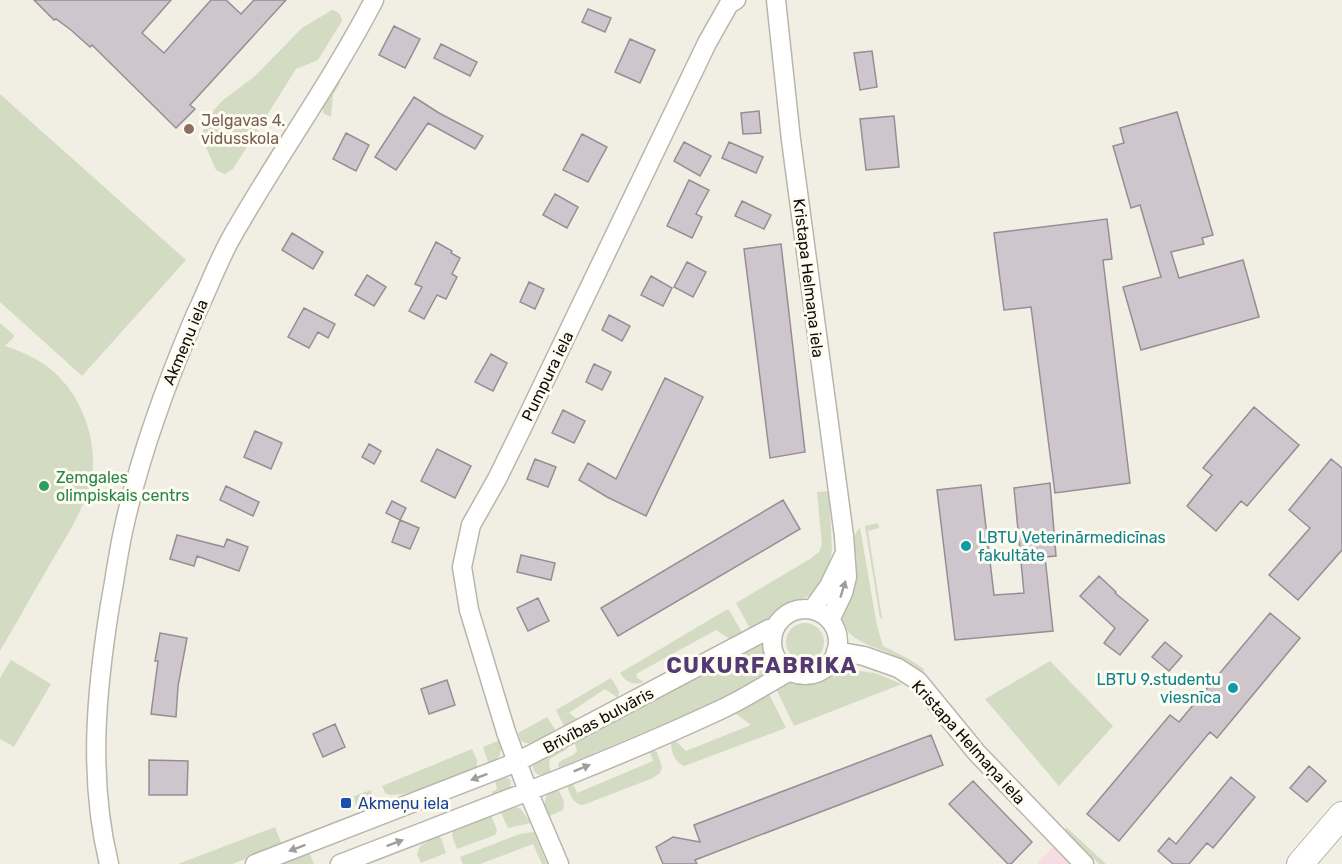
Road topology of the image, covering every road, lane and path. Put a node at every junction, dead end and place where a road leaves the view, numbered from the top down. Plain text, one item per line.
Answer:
1 (776, 0) edge
2 (371, 1) edge
3 (731, 1) edge
4 (844, 555) junction
5 (812, 610) junction
6 (830, 620) junction
7 (774, 628) junction
8 (836, 651) junction
9 (790, 671) junction
10 (517, 762) junction
11 (528, 791) junction
12 (1342, 815) edge
13 (109, 864) edge
14 (255, 864) edge
15 (340, 864) edge
16 (559, 864) edge
17 (1084, 864) edge
18 (1300, 864) edge

1 - 4 street, Kristapa Helmaņa iela
2 - 13 street, Akmeņu iela
3 - 10 street, Pumpura iela
4 - 5 street
6 -> 4 street, Kristapa Helmaņa iela
5 - 6 street
5 - 7 street, Brīvības bulvāris
6 - 8 street
7 - 9 street
7 - 10 street, Brīvības bulvāris
8 - 9 street, Brīvības bulvāris
8 - 17 street, Kristapa Helmaņa iela
11 -> 9 street, Brīvības bulvāris
10 - 11 street
10 -> 14 street, Brīvības bulvāris
15 -> 11 street, Brīvības bulvāris
11 - 16 street
12 - 18 main road

